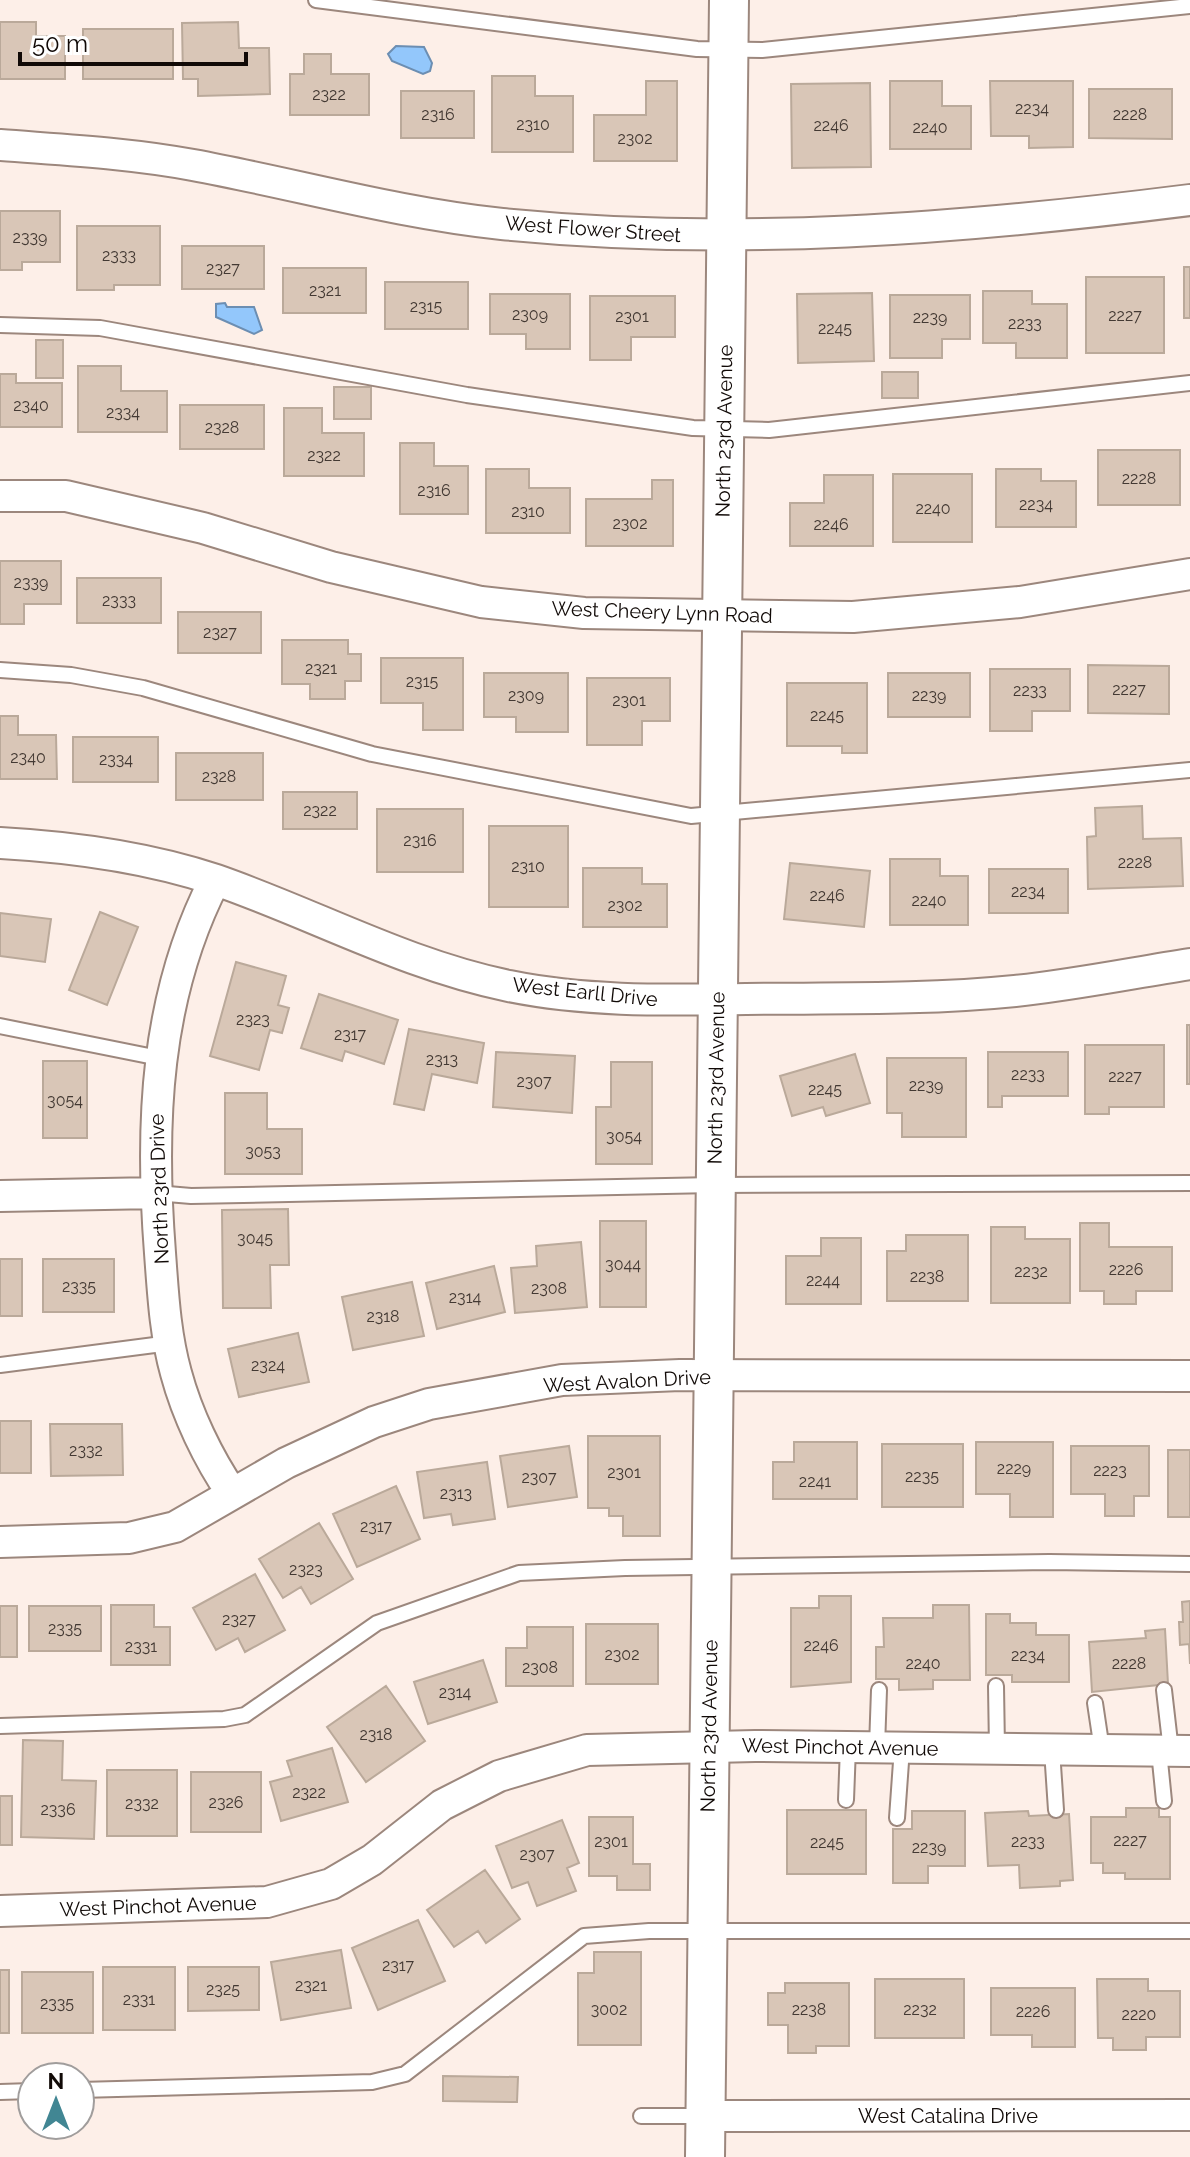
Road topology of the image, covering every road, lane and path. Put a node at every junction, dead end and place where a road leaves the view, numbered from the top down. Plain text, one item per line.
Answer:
1 (316, 0) edge
2 (729, 0) edge
3 (1190, 6) edge
4 (729, 50) junction
5 (0, 145) edge
6 (1190, 200) edge
7 (727, 236) junction
8 (0, 325) edge
9 (1190, 383) edge
10 (723, 431) junction
11 (0, 496) edge
12 (1190, 574) edge
13 (722, 615) junction
14 (0, 670) edge
15 (1190, 770) edge
16 (719, 814) junction
17 (0, 843) edge
18 (215, 880) junction
19 (1190, 964) edge
20 (717, 1000) junction
21 (0, 1026) edge
22 (159, 1058) junction
23 (1190, 1183) edge
24 (714, 1185) junction
25 (156, 1193) junction
26 (0, 1196) edge
27 (170, 1343) junction
28 (0, 1365) edge
29 (714, 1376) junction
30 (1190, 1376) edge
31 (232, 1493) junction
32 (0, 1542) edge
33 (1190, 1564) edge
34 (711, 1568) junction
35 (996, 1686) dead end
36 (879, 1690) dead end
37 (1164, 1690) dead end
38 (1095, 1703) dead end
39 (0, 1726) edge
40 (709, 1747) junction
41 (876, 1748) junction
42 (997, 1749) junction
43 (1052, 1750) junction
44 (1102, 1751) junction
45 (1173, 1751) edge
46 (846, 1800) dead end
47 (1164, 1801) dead end
48 (1056, 1810) dead end
49 (897, 1818) dead end
50 (0, 1911) edge
51 (1190, 1931) edge
52 (707, 1933) junction
53 (96, 2090) edge
54 (1190, 2115) edge
55 (641, 2116) dead end
56 (705, 2116) junction
57 (705, 2157) edge

1 - 4 lane
2 - 4 street, North 23rd Avenue
3 - 4 lane
4 - 7 street, North 23rd Avenue
5 - 7 street, West Flower Street
6 - 7 street, West Flower Street
7 - 10 street, North 23rd Avenue
8 - 10 lane
9 - 10 lane
10 - 13 street, North 23rd Avenue
11 - 13 street, West Cheery Lynn Road
12 - 13 street, West Cheery Lynn Road
13 - 16 street, North 23rd Avenue
14 - 16 lane
15 - 16 lane
16 - 20 street, North 23rd Avenue
17 - 18 street, West Earll Drive
18 - 20 street, West Earll Drive
18 - 22 street, North 23rd Drive
19 - 20 street, West Earll Drive
20 - 24 street, North 23rd Avenue
21 - 22 lane
22 - 25 street, North 23rd Drive
23 - 24 lane
24 - 25 lane
24 - 29 street, North 23rd Avenue
25 - 26 street
25 - 27 street, North 23rd Drive
27 - 28 lane
27 - 31 street, North 23rd Drive
29 - 30 street, West Avalon Drive
29 - 31 street, West Avalon Drive
29 - 34 street, North 23rd Avenue
31 - 32 street, West Avalon Drive
33 - 34 lane
34 - 39 lane
34 - 40 street, North 23rd Avenue
35 - 42 lane
36 - 41 lane
37 - 45 lane
38 - 44 lane
40 - 41 street, West Pinchot Avenue
40 - 50 street, West Pinchot Avenue
40 - 52 street, North 23rd Avenue
41 - 42 street, West Pinchot Avenue
41 - 46 lane
41 - 49 lane
42 - 43 street, West Pinchot Avenue
43 - 44 street, West Pinchot Avenue
43 - 48 lane
44 - 45 street, West Pinchot Avenue
45 - 47 lane
51 - 52 lane
52 - 53 lane
52 - 56 street, North 23rd Avenue
54 - 56 street, West Catalina Drive
55 - 56 lane
56 - 57 street, North 23rd Avenue

